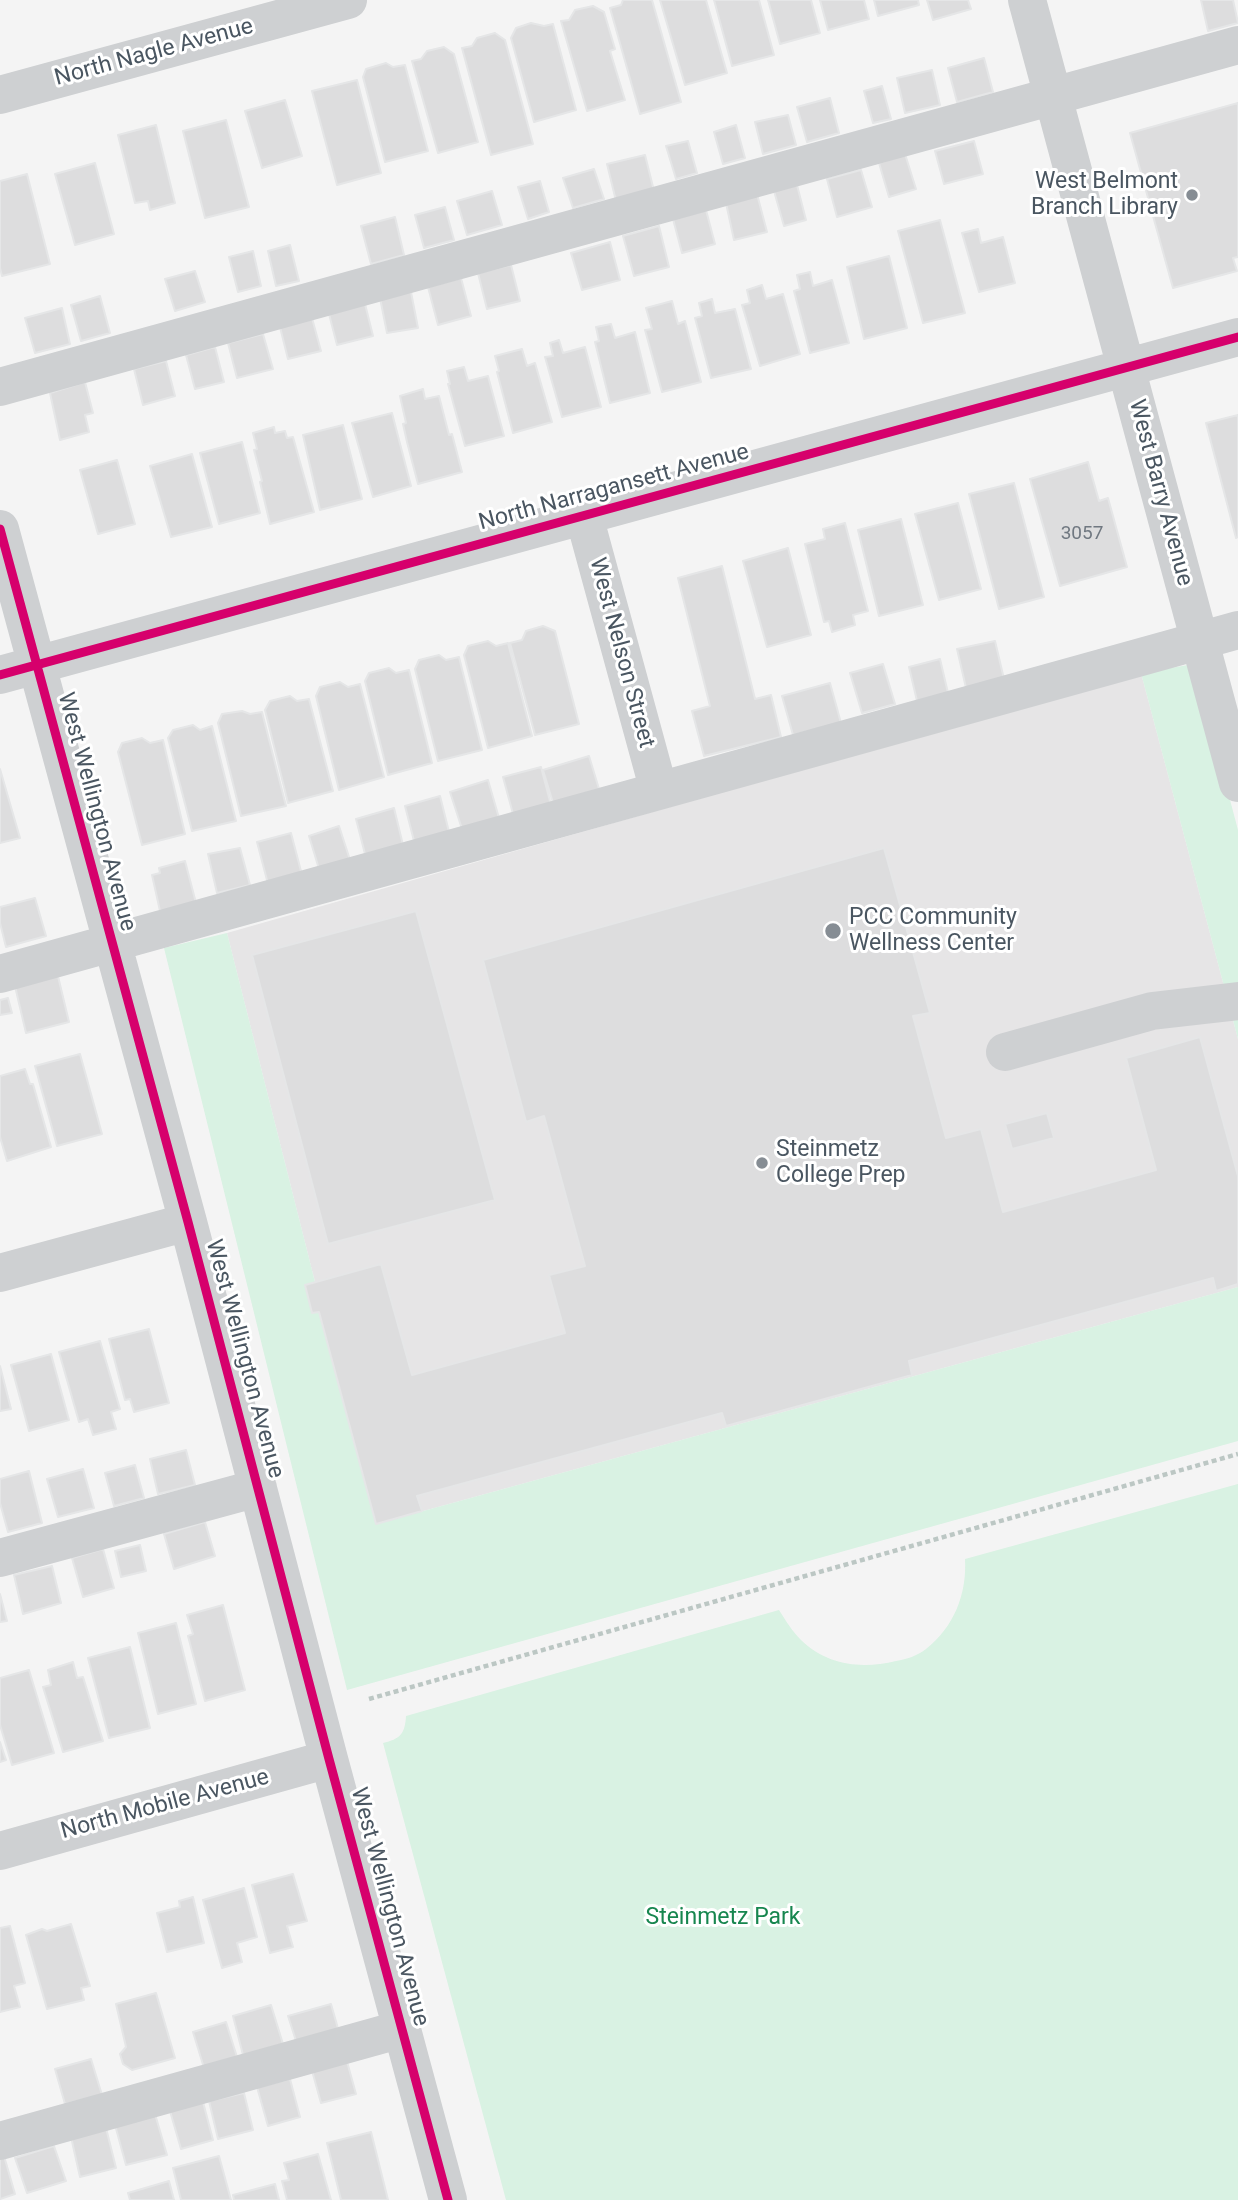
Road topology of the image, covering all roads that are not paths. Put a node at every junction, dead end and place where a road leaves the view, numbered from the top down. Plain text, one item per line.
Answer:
1 (348, 0) edge
2 (1027, 0) edge
3 (1238, 45) edge
4 (0, 95) edge
5 (1053, 95) junction
6 (1238, 337) edge
7 (1127, 367) junction
8 (0, 387) edge
9 (584, 516) junction
10 (0, 529) edge
11 (1238, 630) edge
12 (1200, 641) junction
13 (37, 665) junction
14 (0, 675) edge
15 (1238, 783) edge
16 (659, 791) junction
17 (112, 943) junction
18 (0, 974) edge
19 (1238, 1001) edge
20 (1005, 1052) dead end
21 (188, 1222) junction
22 (0, 1273) edge
23 (258, 1488) junction
24 (0, 1558) edge
25 (329, 1759) junction
26 (0, 1851) edge
27 (402, 2029) junction
28 (0, 2141) edge
29 (448, 2200) edge

1 - 4 street, North Nagle Avenue
2 - 5 street, West Barry Avenue
3 - 5 street
5 - 7 street, West Barry Avenue
5 - 8 street
6 - 7 street, North Narragansett Avenue
7 - 9 street, North Narragansett Avenue
7 - 12 street, West Barry Avenue
9 - 13 street, North Narragansett Avenue
9 - 16 street, West Nelson Street
10 - 13 street, West Wellington Avenue
11 - 12 street
12 - 15 street, West Barry Avenue
12 - 16 street
13 - 14 street, North Narragansett Avenue
13 - 17 street, West Wellington Avenue
16 - 17 street
17 - 18 street
17 - 21 street, West Wellington Avenue
19 - 20 street
21 - 22 street
21 - 23 street, West Wellington Avenue
23 - 24 street
23 - 25 street, West Wellington Avenue
25 - 26 street, North Mobile Avenue
25 - 27 street, West Wellington Avenue
27 - 28 street
27 - 29 street, West Wellington Avenue

